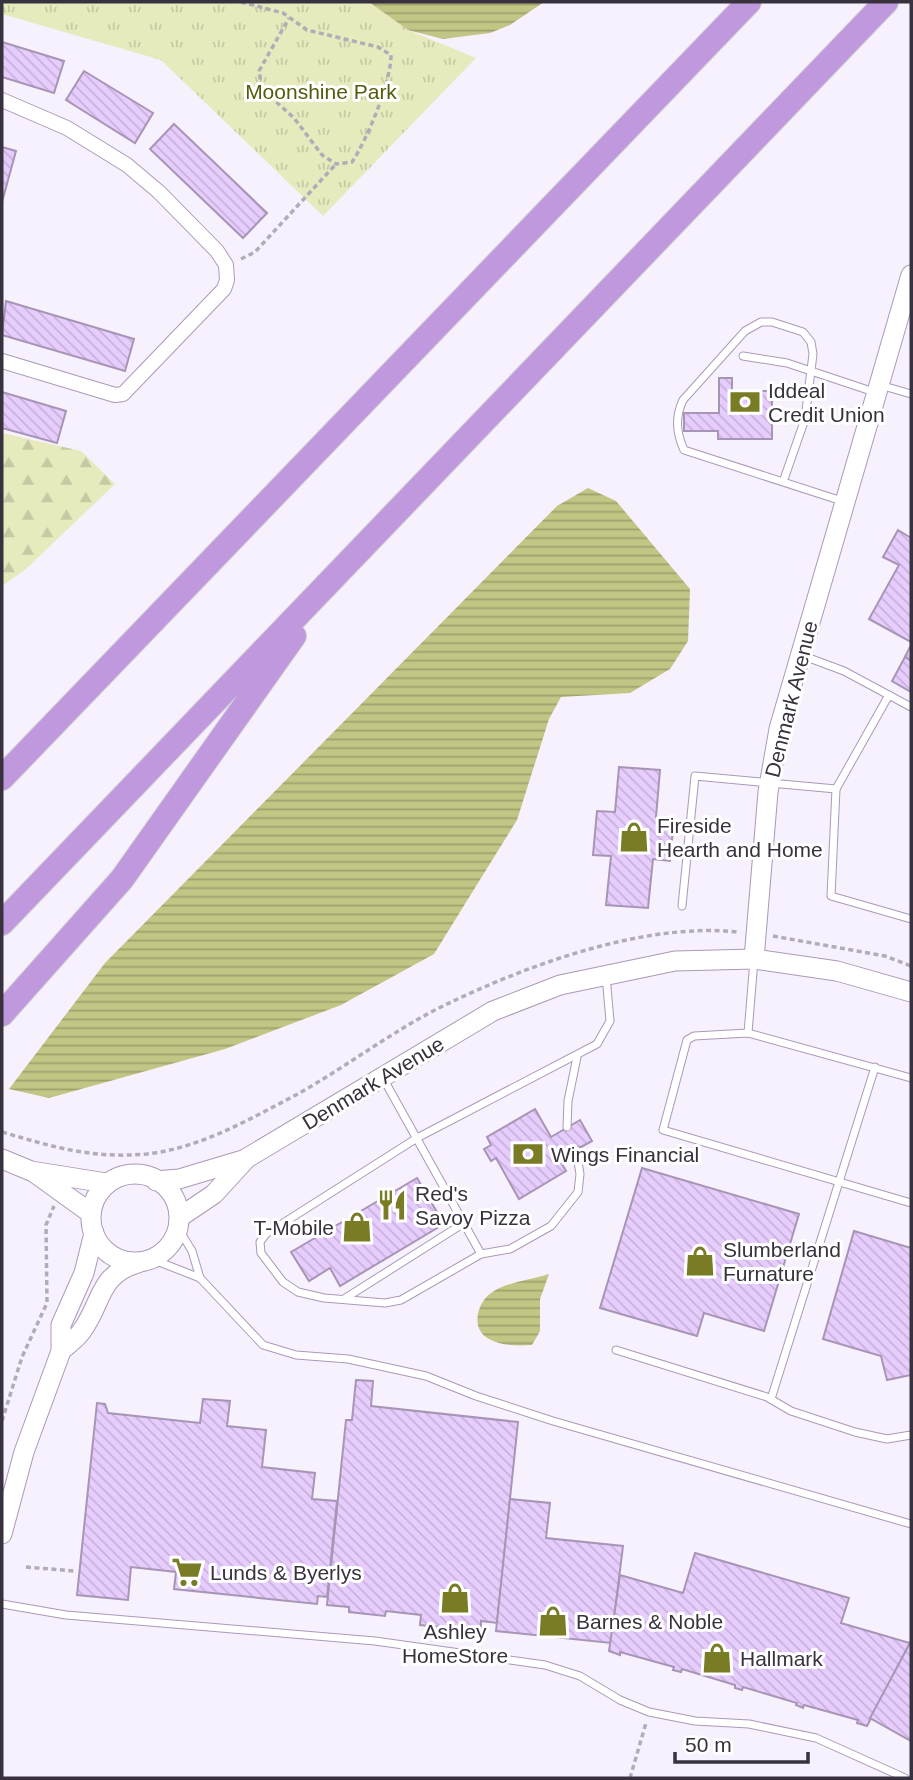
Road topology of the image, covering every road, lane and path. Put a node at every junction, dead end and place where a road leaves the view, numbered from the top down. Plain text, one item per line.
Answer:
1 (241, 2) edge
2 (749, 2) edge
3 (886, 2) edge
4 (289, 18) junction
5 (2, 100) edge
6 (336, 164) junction
7 (226, 265) junction
8 (911, 275) edge
9 (908, 297) edge
10 (744, 356) dead end
11 (2, 361) edge
12 (809, 371) junction
13 (879, 389) junction
14 (911, 394) edge
15 (783, 482) junction
16 (845, 502) junction
17 (343, 568) junction
18 (800, 655) junction
19 (890, 695) junction
20 (911, 707) edge
21 (2, 778) edge
22 (769, 781) junction
23 (836, 789) junction
24 (682, 906) dead end
25 (911, 919) edge
26 (2, 923) edge
27 (754, 959) junction
28 (606, 973) junction
29 (911, 992) edge
30 (2, 1014) edge
31 (748, 1033) junction
32 (577, 1056) junction
33 (875, 1067) junction
34 (382, 1077) junction
35 (911, 1078) edge
36 (567, 1127) dead end
37 (416, 1138) junction
38 (576, 1150) dead end
39 (247, 1158) junction
40 (2, 1159) edge
41 (31, 1171) junction
42 (156, 1181) junction
43 (840, 1182) junction
44 (106, 1183) junction
45 (63, 1193) junction
46 (911, 1203) edge
47 (89, 1212) junction
48 (179, 1222) junction
49 (464, 1223) junction
50 (94, 1233) junction
51 (481, 1254) junction
52 (145, 1260) junction
53 (200, 1278) junction
54 (343, 1299) junction
55 (616, 1350) dead end
56 (61, 1351) junction
57 (771, 1399) junction
58 (2, 1421) edge
59 (911, 1435) edge
60 (911, 1524) edge
61 (2, 1534) edge
62 (26, 1567) dead end
63 (74, 1571) dead end
64 (2, 1604) edge
65 (649, 1712) junction
66 (630, 1778) edge
67 (905, 1778) edge

1 - 4 path
2 - 21 highway
3 - 17 highway
4 - 6 path
4 - 6 path
5 - 7 street
6 - 7 path
7 - 11 street
8 - 9 street, Denmark Avenue
9 - 13 street, Denmark Avenue
10 - 12 lane
12 - 13 lane
12 - 15 lane
12 - 15 lane
13 - 14 lane
13 - 16 street, Denmark Avenue
15 - 16 lane
16 - 18 street, Denmark Avenue
17 - 26 highway
17 - 30 highway
18 - 19 lane
18 - 22 street, Denmark Avenue
19 - 20 lane
19 - 23 lane
22 - 23 lane
22 - 24 lane
22 - 27 street, Denmark Avenue
23 - 25 lane
27 - 28 street, Denmark Avenue
27 - 29 street
27 - 31 lane
28 - 32 lane
28 - 34 street, Denmark Avenue
31 - 33 lane
31 - 43 lane
32 - 36 lane
32 - 37 lane
33 - 35 lane
33 - 43 lane
34 - 37 lane
34 - 39 street, Denmark Avenue
37 - 49 lane
37 - 54 lane
38 - 51 lane
39 - 42 street, Denmark Avenue
39 - 48 street, Denmark Avenue
40 - 41 street
41 - 44 street
41 - 45 street
42 - 44 street
42 - 48 street
43 - 46 lane
43 - 57 lane
44 - 47 street
45 - 47 street
45 - 58 path
47 - 50 street
48 - 52 street
48 - 53 lane
49 - 51 lane
49 - 54 lane
50 - 52 street
50 - 56 street
51 - 54 lane
52 - 53 lane
52 - 56 street
53 - 60 lane
55 - 57 lane
56 - 61 street
57 - 59 lane
62 - 63 path
64 - 65 lane
65 - 66 path
65 - 67 lane

